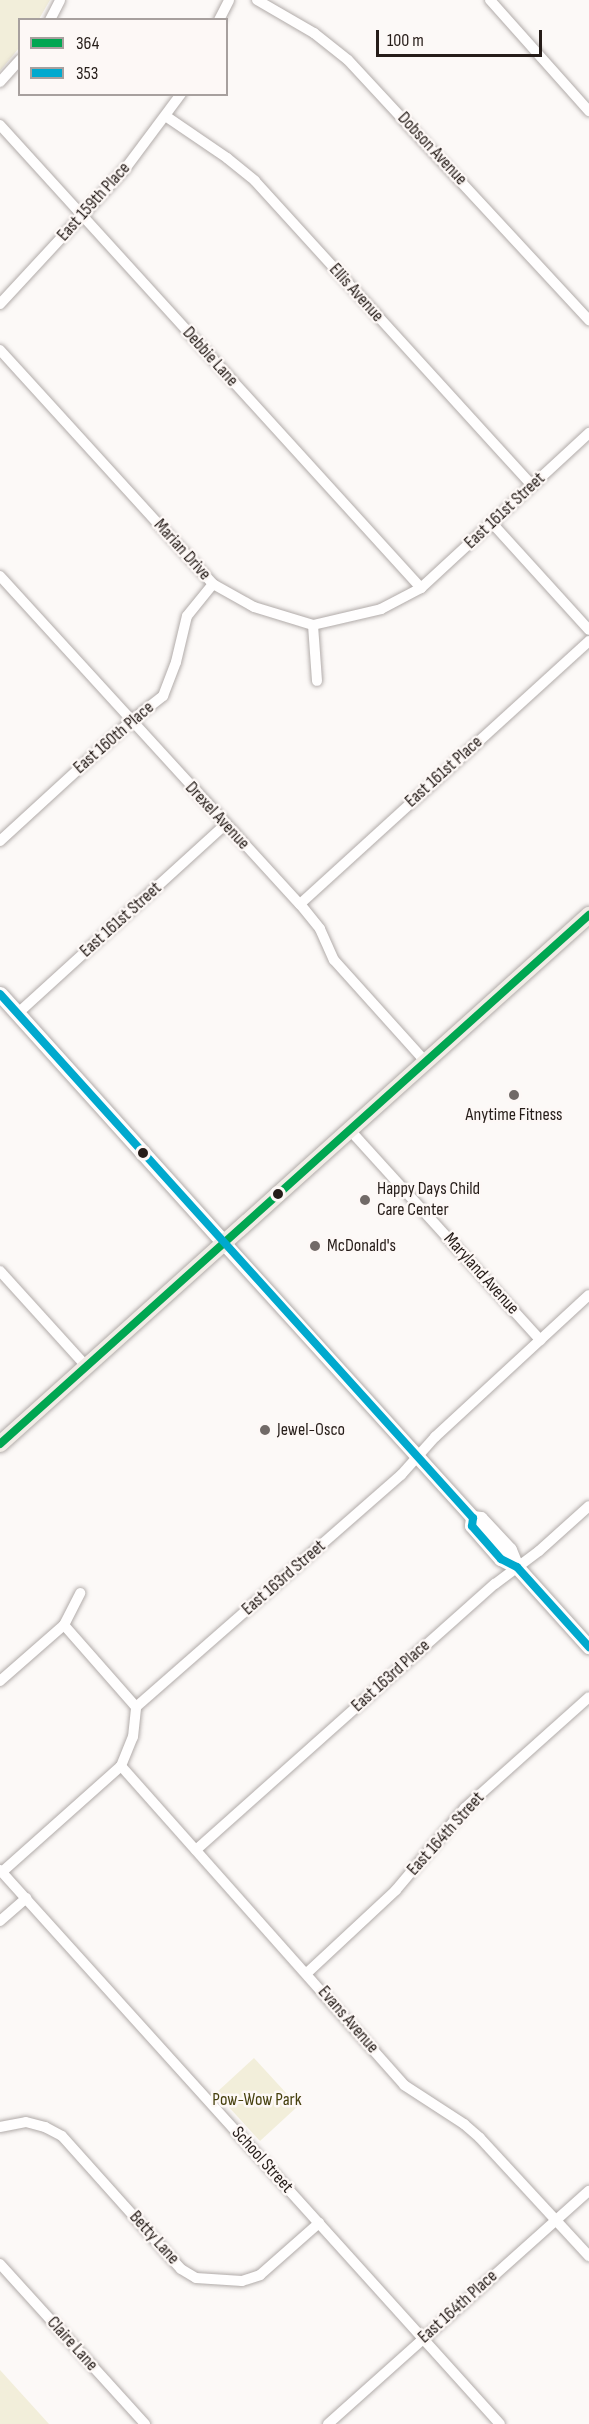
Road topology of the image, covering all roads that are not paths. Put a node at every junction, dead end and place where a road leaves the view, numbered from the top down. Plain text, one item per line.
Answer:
1 (60, 0) edge
2 (229, 0) edge
3 (257, 0) edge
4 (490, 0) edge
5 (51, 18) edge
6 (220, 18) edge
7 (18, 62) edge
8 (0, 82) edge
9 (180, 96) edge
10 (587, 104) edge
11 (167, 117) junction
12 (0, 125) edge
13 (82, 216) junction
14 (0, 304) edge
15 (589, 320) edge
16 (0, 350) edge
17 (589, 433) edge
18 (532, 485) junction
19 (492, 523) junction
20 (0, 576) edge
21 (213, 584) junction
22 (421, 588) junction
23 (313, 624) junction
24 (589, 630) edge
25 (589, 641) edge
26 (317, 681) dead end
27 (131, 721) junction
28 (225, 825) junction
29 (0, 842) edge
30 (300, 904) junction
31 (589, 915) edge
32 (0, 994) edge
33 (17, 1014) junction
34 (425, 1062) junction
35 (349, 1129) junction
36 (223, 1242) junction
37 (0, 1271) edge
38 (589, 1295) edge
39 (540, 1340) junction
40 (86, 1366) junction
41 (0, 1444) edge
42 (418, 1456) junction
43 (589, 1506) edge
44 (518, 1568) junction
45 (80, 1593) dead end
46 (64, 1624) junction
47 (589, 1647) edge
48 (0, 1681) edge
49 (589, 1697) edge
50 (136, 1707) junction
51 (121, 1766) junction
52 (196, 1851) junction
53 (1, 1871) edge
54 (26, 1898) junction
55 (0, 1921) edge
56 (307, 1973) junction
57 (0, 2127) edge
58 (589, 2191) edge
59 (557, 2219) junction
60 (319, 2223) junction
61 (589, 2256) edge
62 (0, 2264) edge
63 (423, 2338) junction
64 (145, 2424) edge
65 (328, 2424) edge
66 (500, 2424) edge

1 - 5 street
2 - 6 street
3 - 15 street, Dobson Avenue
4 - 10 street
7 - 8 street
9 - 11 street, East 159th Place
11 - 13 street, East 159th Place
11 - 18 street, Ellis Avenue
12 - 13 street, Debbie Lane
13 - 14 street, East 159th Place
13 - 22 street, Debbie Lane
16 - 21 street, Marian Drive
17 - 18 street, East 161st Street
18 - 19 street, East 161st Street
19 - 22 street, East 161st Street
19 - 24 street
20 - 27 street, Drexel Avenue
21 - 23 street, Marian Drive
21 - 27 street, East 160th Place
22 - 23 street, Marian Drive
23 - 26 street
25 - 30 street, East 161st Place
27 - 28 street, Drexel Avenue
27 - 29 street, East 160th Place
28 - 30 street, Drexel Avenue
28 - 33 street, East 161st Street
30 - 34 street, Drexel Avenue
31 - 34 main road
32 - 33 main road
33 - 36 main road
34 - 35 main road
35 - 36 main road
35 - 39 street, Maryland Avenue
36 - 40 main road
36 - 42 street
37 - 40 street
38 - 39 street, East 163rd Street
39 - 42 street, East 163rd Street
40 - 41 main road
42 - 44 street
42 - 50 street, East 163rd Street
43 - 44 street, East 163rd Place
44 - 47 street
44 - 52 street, East 163rd Place
45 - 46 street
46 - 48 street
46 - 50 street
49 - 56 street, East 164th Street
50 - 51 street
51 - 52 street, Evans Avenue
51 - 53 street
52 - 56 street, Evans Avenue
53 - 54 street, School Street
54 - 55 street
54 - 60 street, School Street
56 - 59 street, Evans Avenue
57 - 60 street, Betty Lane
58 - 59 street, East 164th Place
59 - 61 street, Evans Avenue
59 - 63 street, East 164th Place
60 - 63 street, School Street
62 - 64 street, Claire Lane
63 - 65 street, East 164th Place
63 - 66 street, School Street

